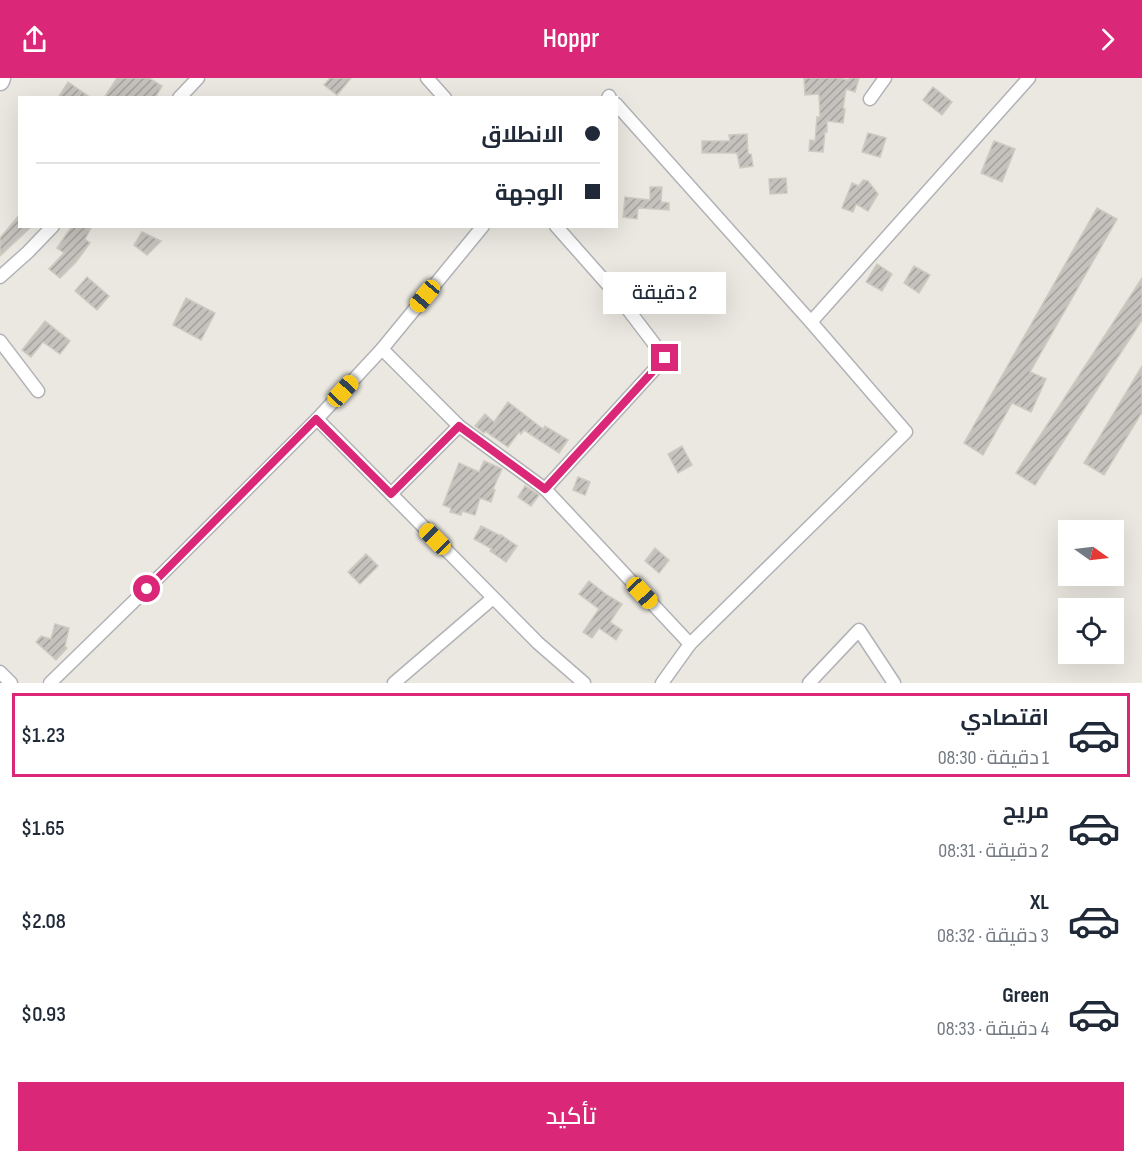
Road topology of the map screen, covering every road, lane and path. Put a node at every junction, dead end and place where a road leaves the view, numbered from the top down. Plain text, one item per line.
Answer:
1 (198, 78) edge
2 (427, 78) edge
3 (885, 78) edge
4 (1029, 78) edge
5 (181, 96) edge
6 (443, 96) edge
7 (870, 99) dead end
8 (618, 106) edge
9 (51, 228) edge
10 (481, 228) edge
11 (558, 228) edge
12 (0, 277) edge
13 (811, 322) junction
14 (0, 341) edge
15 (382, 349) junction
16 (38, 391) dead end
17 (316, 419) junction
18 (459, 426) junction
19 (545, 489) junction
20 (391, 494) junction
21 (494, 598) junction
22 (690, 645) junction
23 (0, 672) edge
24 (11, 683) edge
25 (50, 683) edge
26 (394, 683) edge
27 (584, 683) edge
28 (662, 683) edge
29 (809, 683) edge
30 (894, 683) edge

1 - 5 street
2 - 6 street
3 - 7 street
4 - 13 street
8 - 13 street
9 - 12 street
10 - 15 street
11 - 19 street
13 - 22 street
14 - 16 street
15 - 17 street
15 - 18 street
17 - 20 street
17 - 25 street
18 - 19 street
18 - 20 street
19 - 22 street
20 - 21 street
21 - 26 street
21 - 27 street
22 - 28 street
23 - 24 street
29 - 30 street

